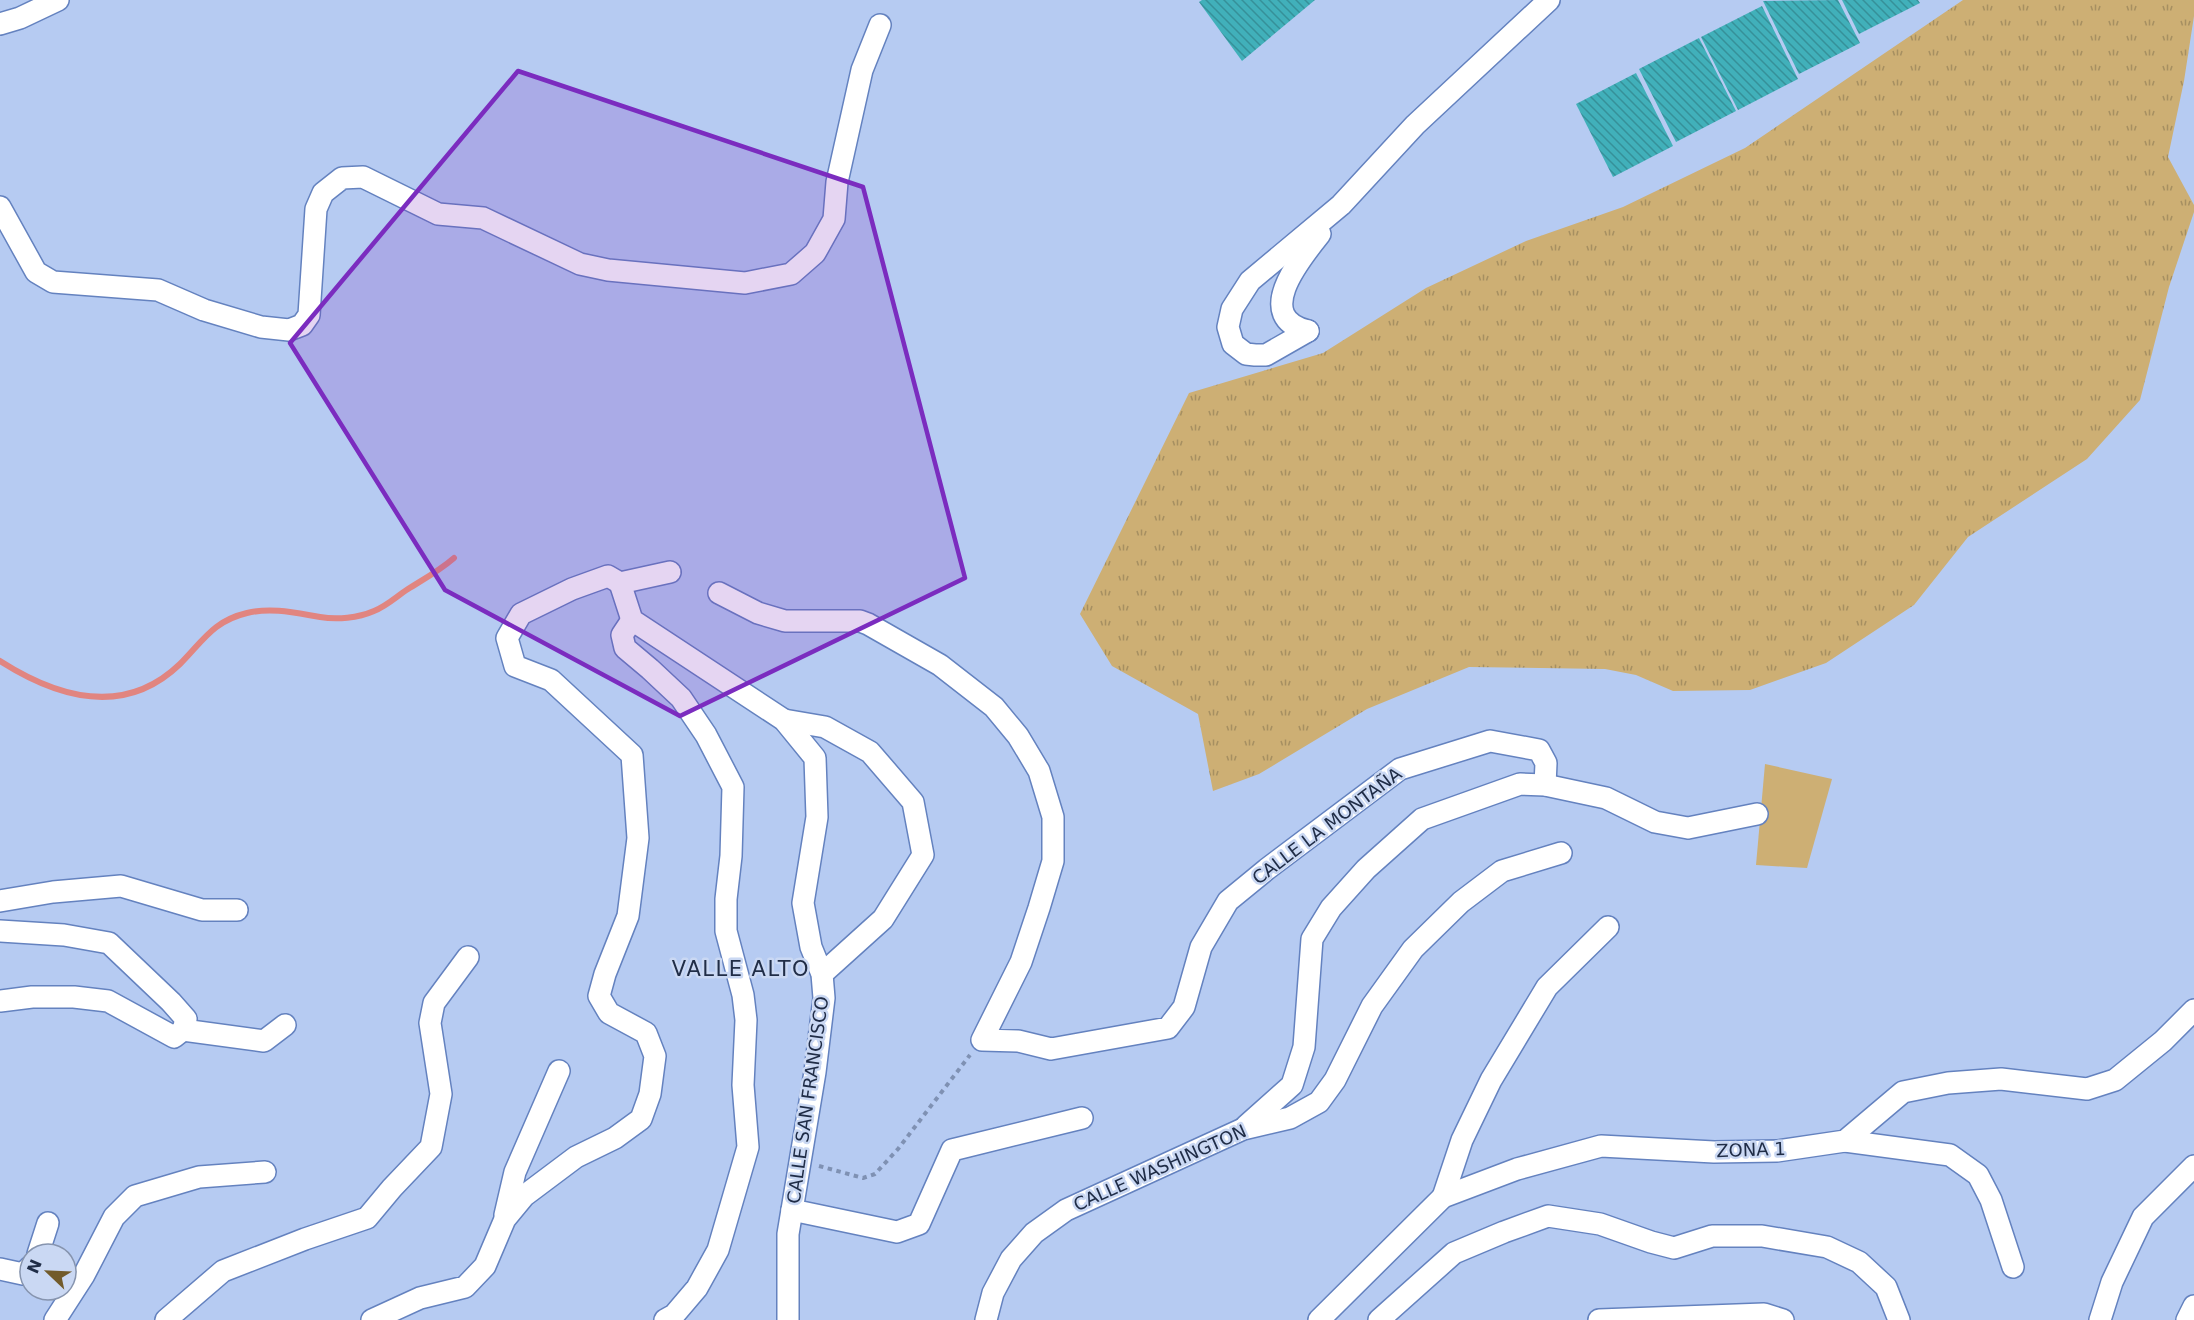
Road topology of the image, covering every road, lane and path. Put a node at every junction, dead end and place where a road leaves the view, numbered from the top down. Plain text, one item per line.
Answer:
1 (58, 0) edge
2 (1549, 0) edge
3 (0, 24) edge
4 (880, 25) dead end
5 (1341, 205) junction
6 (0, 207) edge
7 (670, 573) dead end
8 (620, 583) junction
9 (719, 593) dead end
10 (632, 620) junction
11 (784, 720) junction
12 (1545, 785) junction
13 (1757, 814) dead end
14 (1560, 853) dead end
15 (0, 901) edge
16 (237, 910) dead end
17 (1608, 927) dead end
18 (0, 931) edge
19 (468, 957) dead end
20 (822, 974) junction
21 (0, 1001) edge
22 (2194, 1010) edge
23 (285, 1025) dead end
24 (183, 1030) junction
25 (982, 1040) junction
26 (559, 1071) dead end
27 (1082, 1118) dead end
28 (1243, 1129) junction
29 (1845, 1141) junction
30 (801, 1161) junction
31 (2194, 1166) edge
32 (265, 1172) dead end
33 (1443, 1197) junction
34 (792, 1210) junction
35 (505, 1219) junction
36 (48, 1223) dead end
37 (42, 1242) edge
38 (2013, 1267) dead end
39 (0, 1269) edge
40 (18, 1273) edge
41 (2194, 1306) edge
42 (1732, 1317) edge
43 (55, 1320) edge
44 (166, 1320) edge
45 (372, 1320) edge
46 (665, 1320) edge
47 (788, 1320) edge
48 (986, 1320) edge
49 (1319, 1320) edge
50 (1379, 1320) edge
51 (1599, 1320) edge
52 (1783, 1320) edge
53 (1899, 1320) edge
54 (2100, 1320) edge
55 (2187, 1320) edge

1 - 3 street
2 - 5 street
4 - 6 street
5 - 5 street
7 - 8 street
8 - 10 street
8 - 35 street
9 - 25 street
10 - 11 street, CALLE SAN FRANCISCO
10 - 46 street
11 - 20 street, CALLE SAN FRANCISCO
11 - 20 street
12 - 13 street
12 - 25 street, CALLE LA MONTAÑA
12 - 28 street
14 - 28 street, CALLE WASHINGTON
15 - 16 street
17 - 33 street
18 - 24 street
19 - 44 street
20 - 30 street, CALLE SAN FRANCISCO
21 - 24 street
22 - 29 street
23 - 24 street
25 - 30 path
26 - 35 street
27 - 34 street
28 - 48 street, CALLE WASHINGTON
29 - 33 street, ZONA 1
29 - 38 street, ZONA 1
30 - 34 street, CALLE SAN FRANCISCO
31 - 54 street
32 - 43 street
33 - 49 street, ZONA 1
34 - 47 street, CALLE SAN FRANCISCO
35 - 45 street
36 - 37 street
39 - 40 street
41 - 55 street
42 - 51 street
42 - 52 street
50 - 53 street

